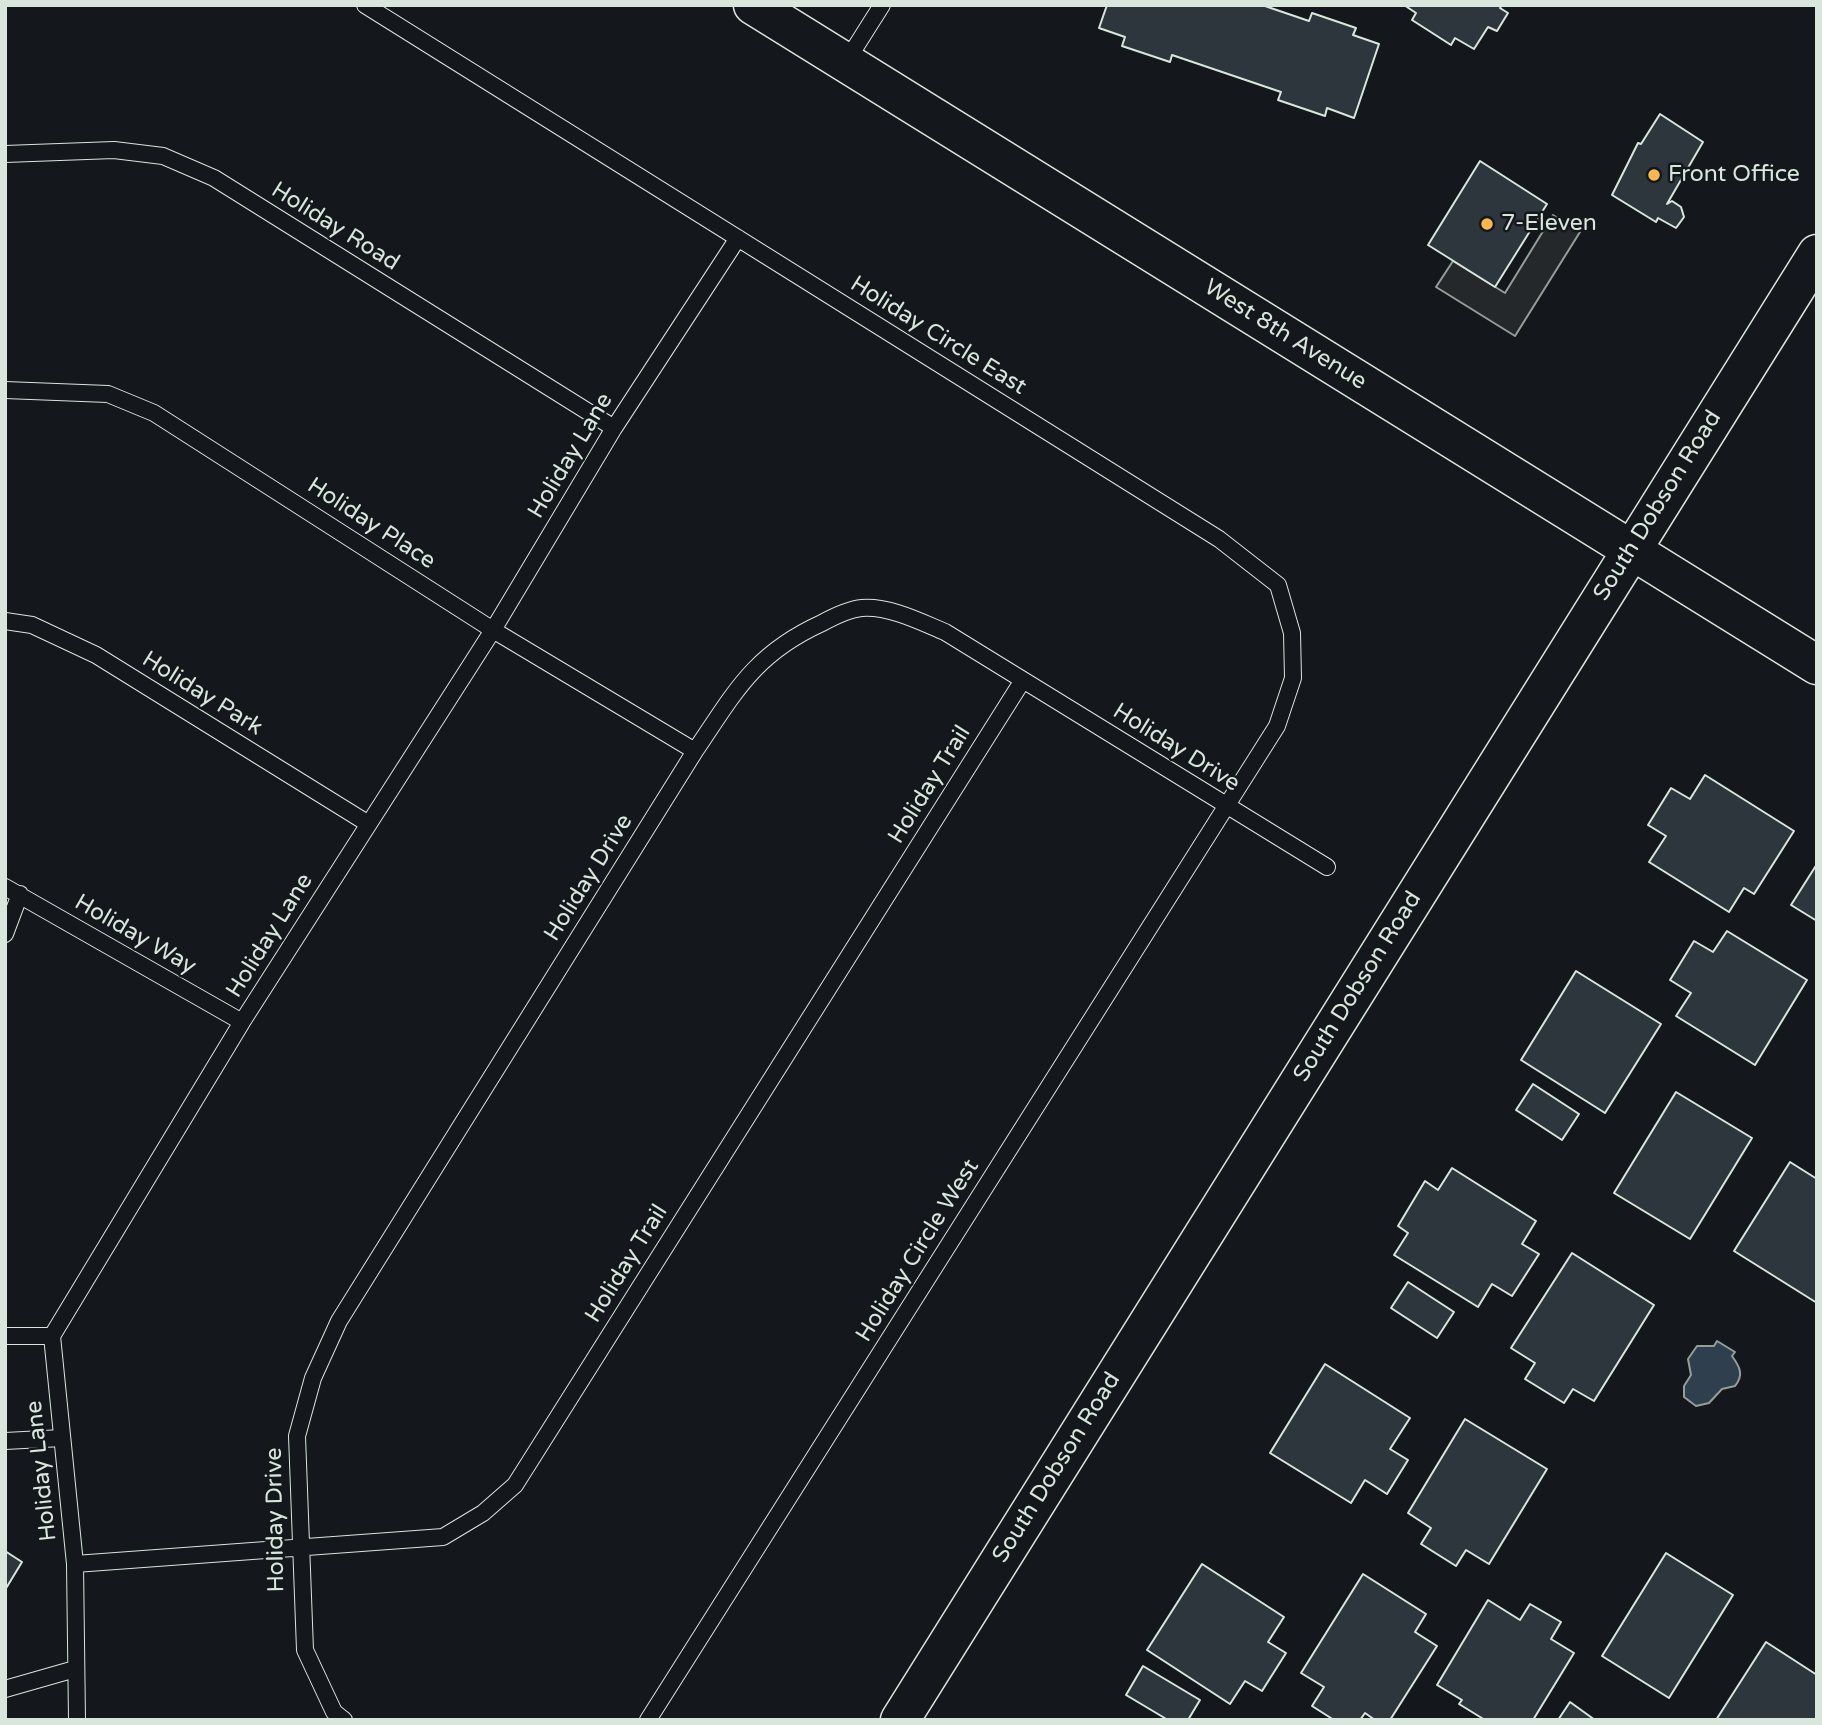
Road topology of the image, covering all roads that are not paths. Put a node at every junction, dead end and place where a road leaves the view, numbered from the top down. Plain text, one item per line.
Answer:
1 (365, 5) edge
2 (753, 5) edge
3 (881, 5) edge
4 (846, 62) junction
5 (5, 153) edge
6 (738, 238) junction
7 (1817, 254) edge
8 (5, 390) edge
9 (614, 428) junction
10 (1631, 549) junction
11 (5, 621) edge
12 (493, 629) junction
13 (1817, 665) edge
14 (1023, 680) junction
15 (695, 751) junction
16 (1227, 807) junction
17 (367, 823) junction
18 (1326, 867) dead end
19 (13, 891) edge
20 (5, 934) edge
21 (242, 1023) junction
22 (5, 1336) edge
23 (52, 1336) junction
24 (62, 1438) junction
25 (5, 1441) edge
26 (299, 1549) junction
27 (75, 1564) junction
28 (75, 1669) junction
29 (5, 1689) edge
30 (77, 1720) edge
31 (344, 1720) edge
32 (648, 1720) edge
33 (900, 1720) edge

1 - 6 lane, Holiday Circle East
2 - 4 main road, West 8th Avenue
3 - 4 lane
4 - 10 main road, West 8th Avenue
5 - 9 lane, Holiday Road
6 - 9 lane, Holiday Lane
6 - 16 lane, Holiday Circle East
7 - 10 main road, South Dobson Road
8 - 12 lane, Holiday Place
9 - 12 lane, Holiday Lane
10 - 13 main road, West 8th Avenue
10 - 33 main road, South Dobson Road
11 - 17 lane, Holiday Park
12 - 15 lane, Holiday Place
12 - 17 lane, Holiday Lane
14 - 15 lane, Holiday Drive
14 - 16 lane, Holiday Drive
14 - 26 lane, Holiday Trail
15 - 26 lane, Holiday Drive
16 - 18 lane, Holiday Drive
16 - 32 lane, Holiday Circle West
17 - 21 lane, Holiday Lane
19 - 20 lane
19 - 21 lane, Holiday Way
21 - 23 lane, Holiday Lane
22 - 23 lane
23 - 24 lane, Holiday Lane
24 - 25 lane
24 - 27 lane, Holiday Lane
26 - 27 lane, Holiday Trail
26 - 31 lane, Holiday Drive
27 - 28 lane, Holiday Lane
28 - 29 lane
28 - 30 lane, Holiday Lane

